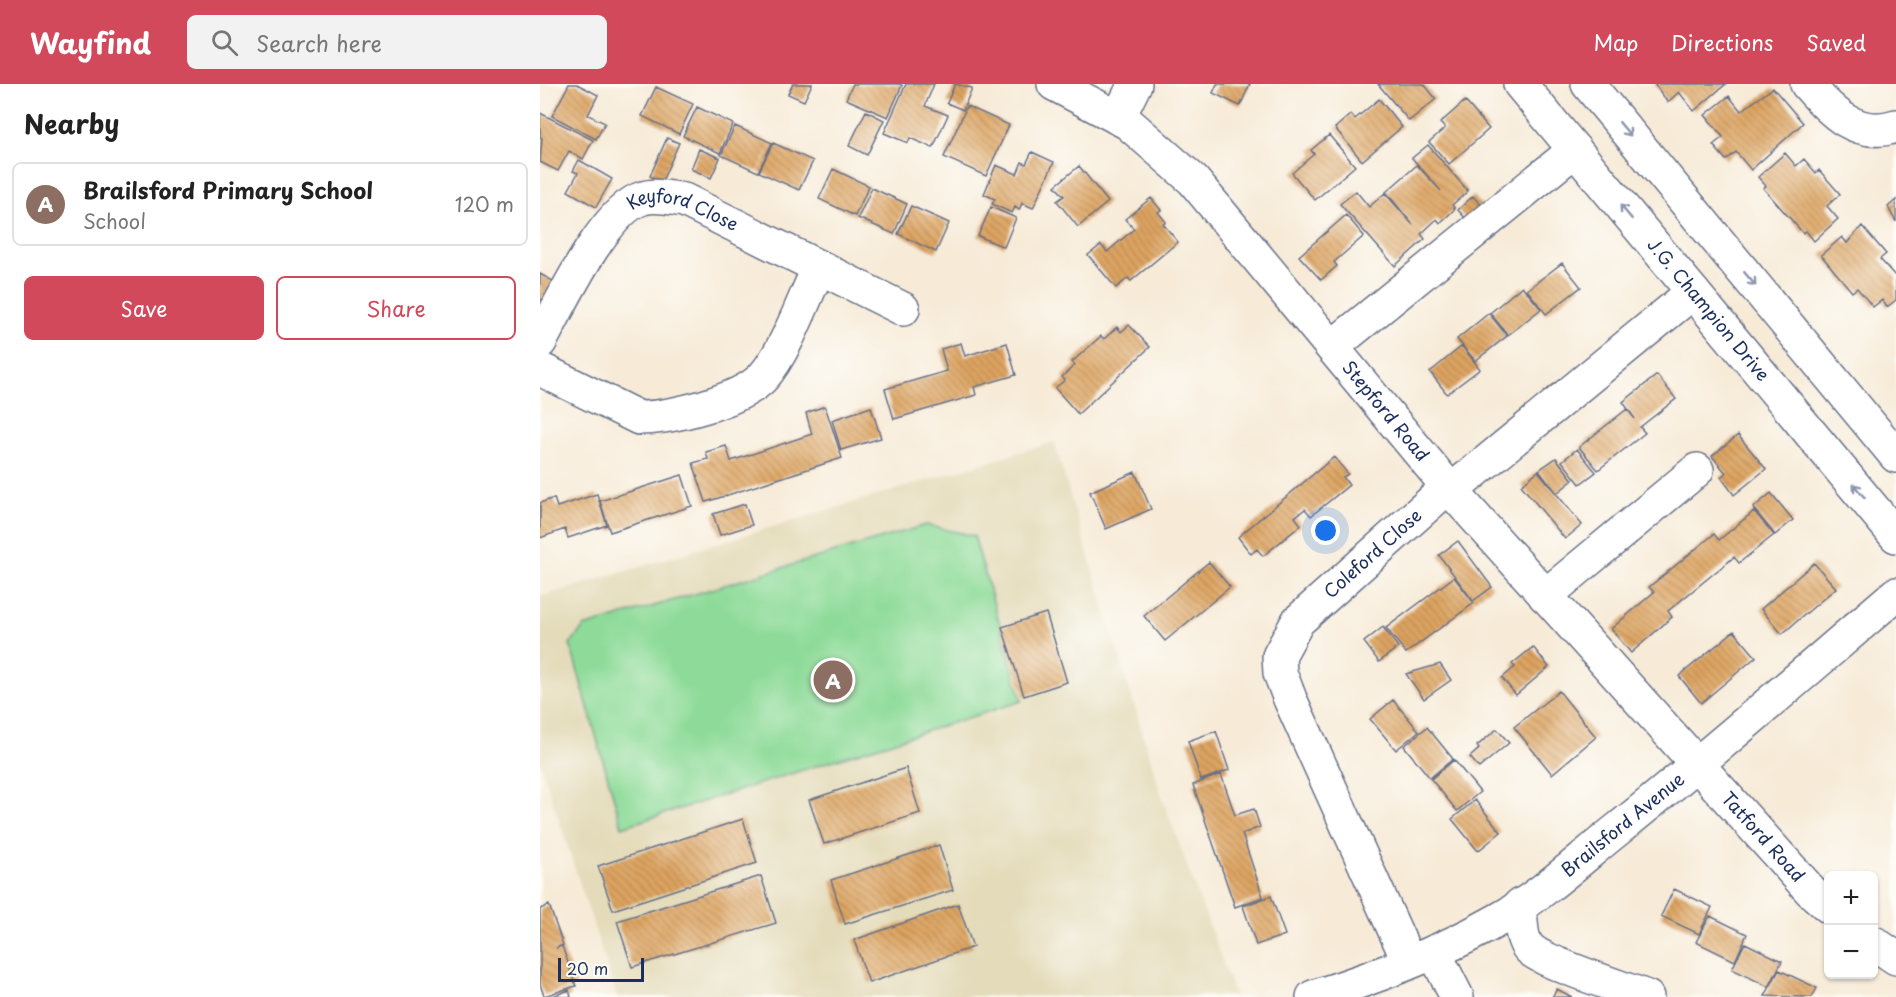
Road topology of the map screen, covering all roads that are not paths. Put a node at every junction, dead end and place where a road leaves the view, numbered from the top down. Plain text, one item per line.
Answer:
1 (1054, 84) edge
2 (1136, 84) edge
3 (1520, 84) edge
4 (1588, 84) edge
5 (1807, 84) edge
6 (1118, 118) junction
7 (1896, 126) edge
8 (1575, 150) junction
9 (819, 267) junction
10 (1693, 292) junction
11 (903, 309) dead end
12 (540, 342) edge
13 (1332, 347) junction
14 (540, 369) edge
15 (1896, 456) edge
16 (1697, 470) dead end
17 (1449, 489) junction
18 (1896, 536) edge
19 (1896, 594) edge
20 (1545, 596) junction
21 (1696, 766) junction
22 (1824, 902) edge
23 (1520, 904) junction
24 (1878, 946) edge
25 (1422, 957) junction
26 (1896, 958) edge
27 (1313, 997) edge
28 (1457, 997) edge
29 (1647, 997) edge

1 - 6 street, Stepford Road
2 - 6 street
3 - 8 street, J.G. Champion Drive
4 -> 15 street
5 - 7 street
6 - 13 street, Stepford Road
10 -> 8 street, J.G. Champion Drive
8 - 13 street
9 - 11 street, Keyford Close
9 - 12 street, Keyford Close
9 - 14 street
10 - 17 street, Coleford Close
18 -> 10 street, J.G. Champion Drive
13 - 17 street, Stepford Road
16 - 20 street
17 - 20 street, Stepford Road
17 - 25 street, Coleford Close
19 - 21 street, Brailsford Avenue
20 - 21 street, Stepford Road
21 - 22 street, Tatford Road
21 - 23 street, Brailsford Avenue
23 - 25 street, Brailsford Avenue
23 - 29 street
24 - 26 street
25 - 27 street, Brailsford Avenue
25 - 28 street, Coleford Close

